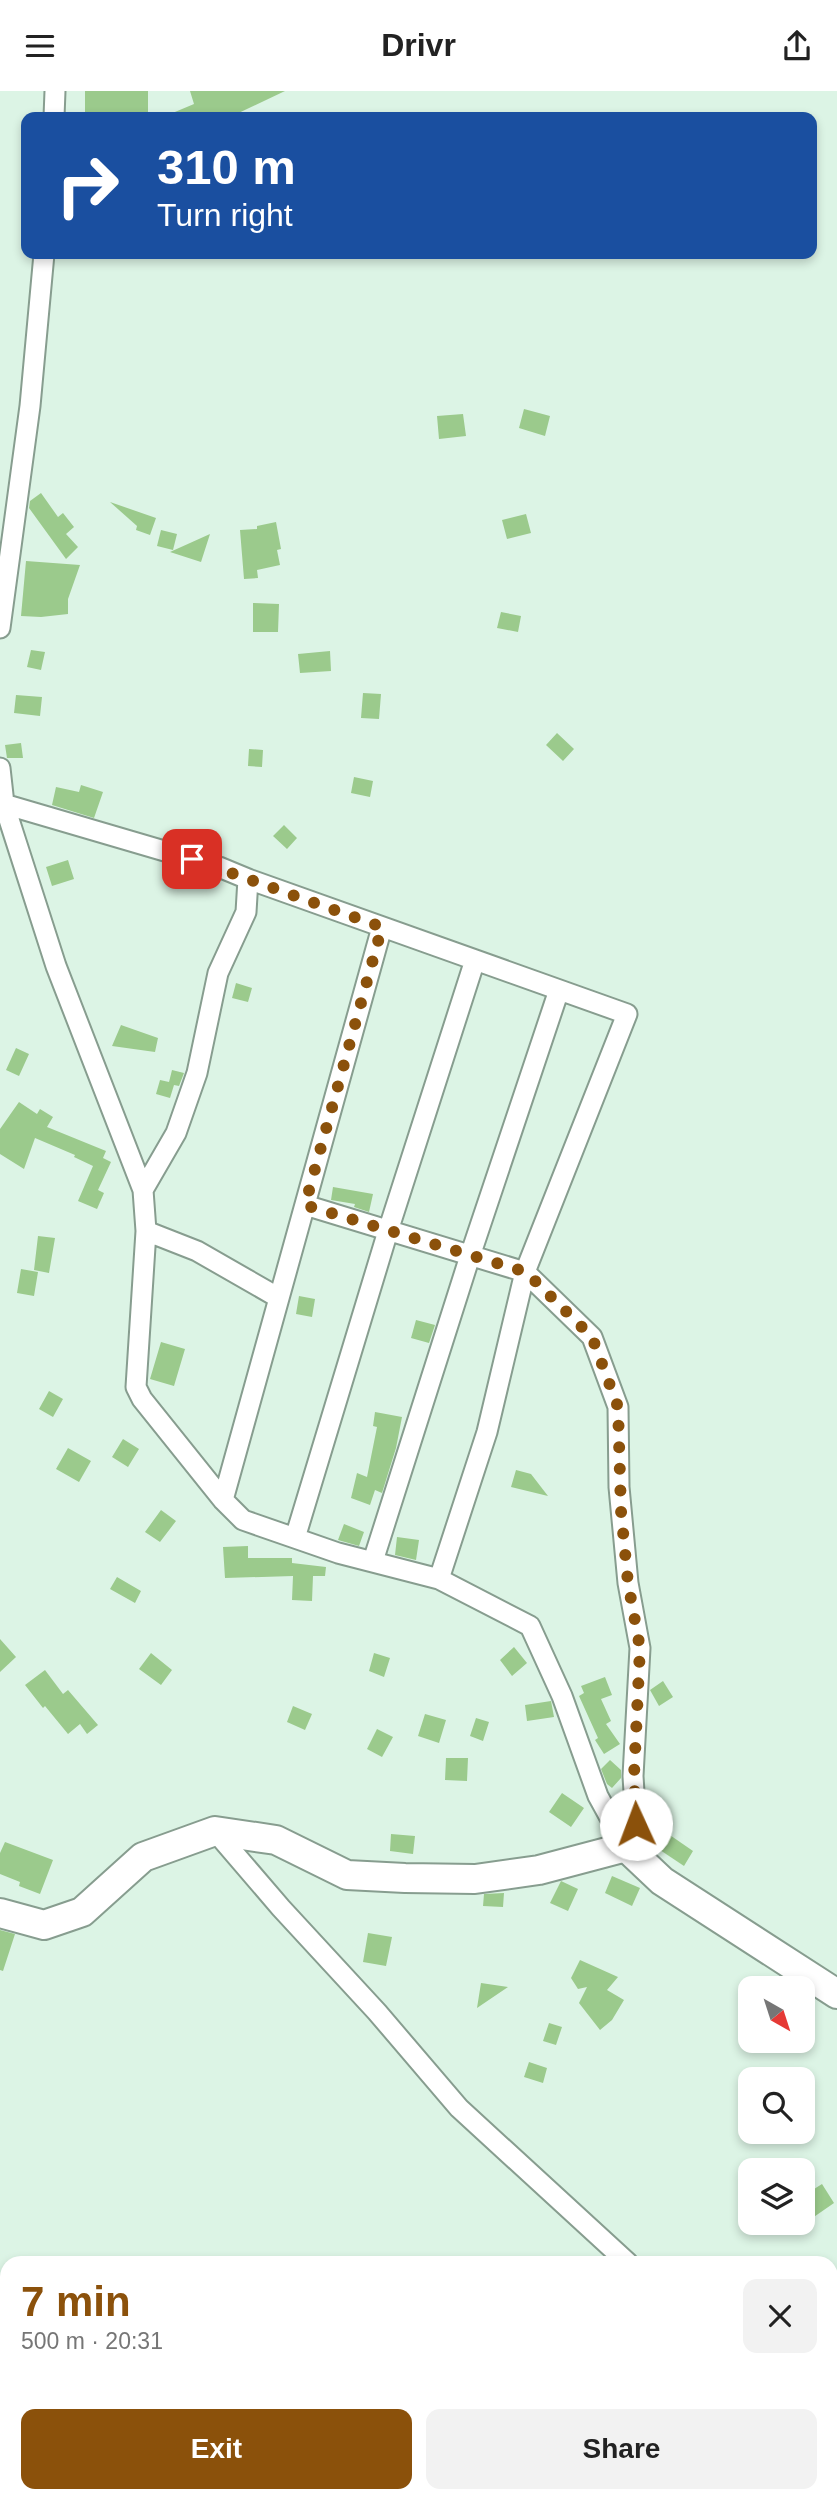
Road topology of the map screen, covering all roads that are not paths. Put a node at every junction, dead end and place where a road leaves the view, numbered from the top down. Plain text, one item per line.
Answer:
1 (55, 91) edge
2 (54, 112) edge
3 (44, 259) edge
4 (0, 628) edge
5 (0, 768) edge
6 (4, 804) junction
7 (248, 879) junction
8 (382, 927) junction
9 (475, 960) junction
10 (559, 990) junction
11 (143, 1190) junction
12 (305, 1205) junction
13 (146, 1231) junction
14 (388, 1231) junction
15 (470, 1257) junction
16 (526, 1272) junction
17 (279, 1298) junction
18 (223, 1500) junction
19 (295, 1538) junction
20 (373, 1561) junction
21 (439, 1579) junction
22 (215, 1831) junction
23 (626, 1847) junction
24 (0, 1913) edge
25 (837, 1994) edge
26 (620, 2256) edge

1 - 2 street
3 - 4 street
5 - 6 street
6 - 7 street
6 - 11 street
7 - 8 street
7 - 11 street
8 - 9 street
8 - 12 street
9 - 10 street
9 - 14 street
10 - 15 street
10 - 16 street
11 - 13 street
12 - 14 street
12 - 17 street
13 - 17 street
13 - 18 street
14 - 15 street
14 - 19 street
15 - 16 street
15 - 20 street
16 - 21 street
16 - 23 street
17 - 18 street
18 - 19 street
19 - 20 street
20 - 21 street
21 - 23 street
22 - 23 street
22 - 24 street
22 - 26 street
23 - 25 street

